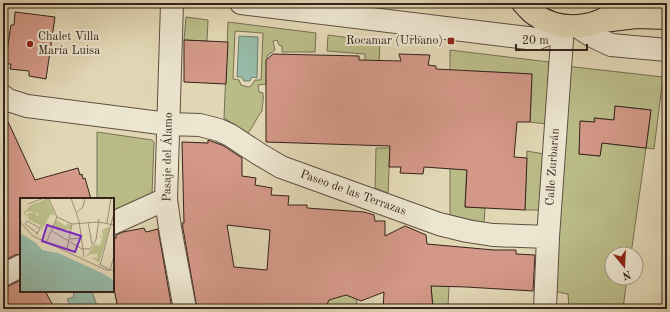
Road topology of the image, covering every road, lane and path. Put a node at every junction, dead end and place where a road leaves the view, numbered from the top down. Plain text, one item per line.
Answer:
1 (172, 3) edge
2 (241, 3) edge
3 (508, 3) edge
4 (624, 3) edge
5 (528, 8) edge
6 (667, 18) edge
7 (599, 22) junction
8 (565, 30) junction
9 (667, 50) edge
10 (3, 96) edge
11 (168, 124) junction
12 (166, 199) junction
13 (114, 223) edge
14 (548, 238) junction
15 (20, 266) edge
16 (3, 274) edge
17 (185, 309) edge
18 (545, 309) edge

1 - 11 street, Pasaje del Álamo
2 - 8 street
3 - 5 highway
4 - 7 highway
5 - 8 highway
6 - 7 highway
7 - 8 highway
8 - 9 street
8 - 14 street, Calle Zurbarán
10 - 11 street, Paseo de las Terrazas
11 - 12 street, Pasaje del Álamo
11 - 14 street, Paseo de las Terrazas
12 - 13 street
12 - 17 street, Pasaje del Álamo
14 - 18 street, Calle Zurbarán
15 - 16 street

